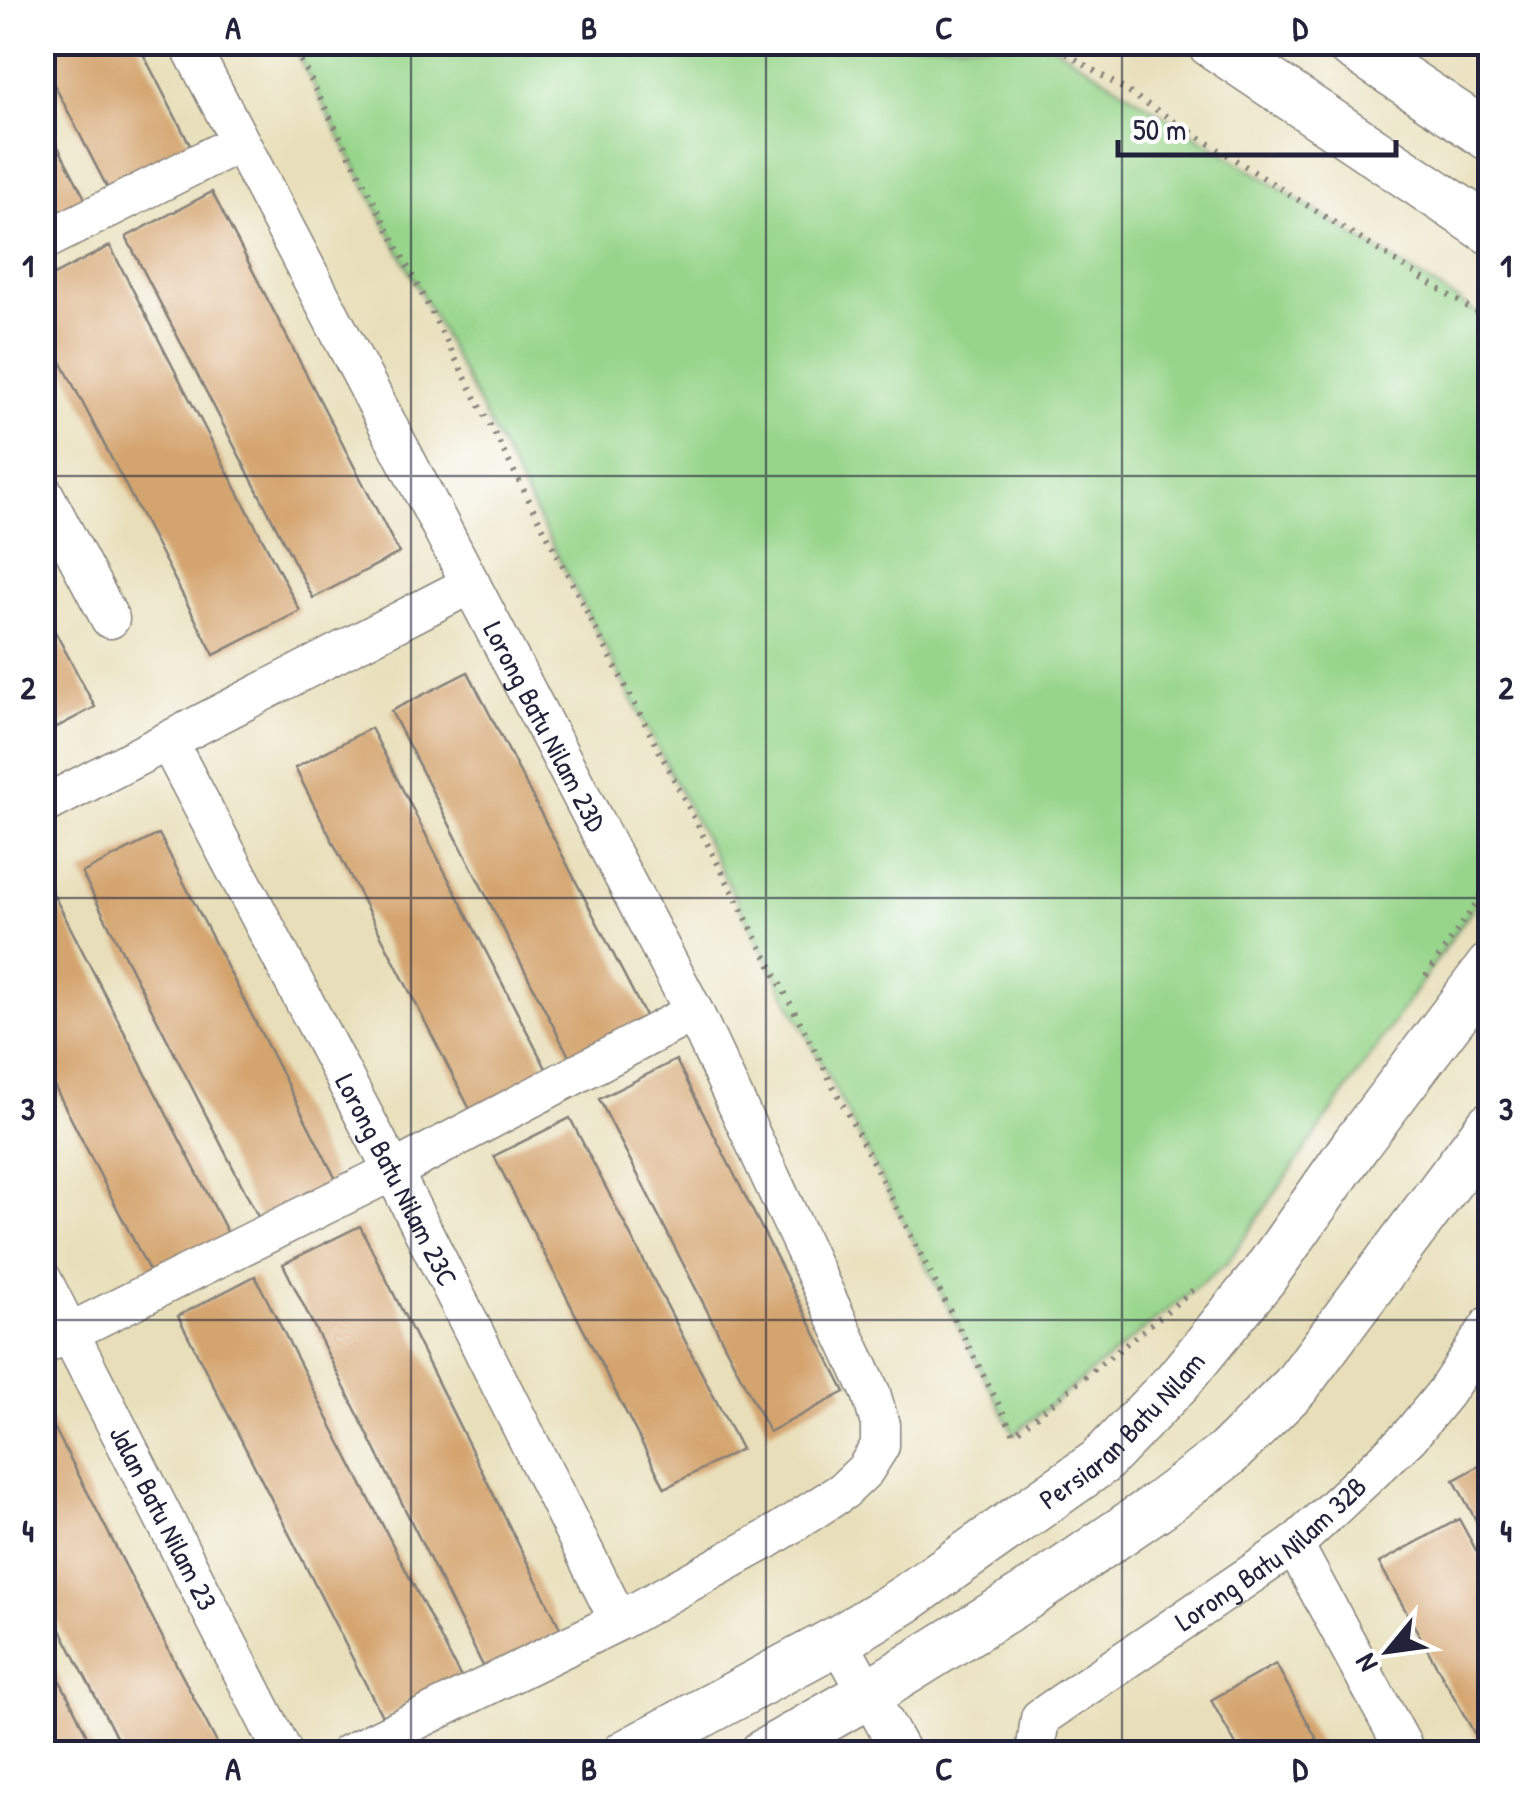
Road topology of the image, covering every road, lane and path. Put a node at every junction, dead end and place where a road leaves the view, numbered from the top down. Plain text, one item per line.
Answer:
1 (188, 42) edge
2 (291, 42) edge
3 (1049, 42) edge
4 (1210, 42) edge
5 (1347, 42) edge
6 (1490, 137) edge
7 (240, 142) junction
8 (1490, 230) edge
9 (42, 242) edge
10 (1490, 322) edge
11 (42, 490) edge
12 (471, 584) junction
13 (110, 619) dead end
14 (168, 741) junction
15 (42, 806) edge
16 (1490, 883) edge
17 (1490, 967) edge
18 (1424, 978) dead end
19 (694, 1012) junction
20 (1490, 1126) edge
21 (393, 1171) junction
22 (1212, 1276) dead end
23 (42, 1280) edge
24 (1490, 1325) edge
25 (56, 1339) edge
26 (1294, 1545) junction
27 (619, 1622) junction
28 (838, 1640) junction
29 (868, 1694) junction
30 (284, 1754) edge
31 (348, 1754) edge
32 (626, 1754) edge
33 (763, 1754) edge
34 (902, 1754) edge
35 (1036, 1754) edge
36 (1408, 1754) edge

1 - 7 street, Lorong Batu Nilam 23D
2 - 22 path
3 - 10 path
4 - 8 main road
5 - 6 main road
7 - 9 street
7 - 12 street, Lorong Batu Nilam 23D
11 - 13 street
12 - 14 street
12 - 19 street, Lorong Batu Nilam 23D
14 - 15 street
14 - 21 street, Lorong Batu Nilam 23C
16 - 18 path
17 - 28 main road, Persiaran Batu Nilam
19 - 21 street
19 - 27 street, Lorong Batu Nilam 23D
20 - 29 main road
21 - 25 street
21 - 27 street, Lorong Batu Nilam 23C
23 - 25 street, Jalan Batu Nilam 23
24 - 26 street, Lorong Batu Nilam 32B
25 - 30 street, Jalan Batu Nilam 23
26 - 35 street, Lorong Batu Nilam 32B
26 - 36 street
27 - 31 street
28 - 29 street
28 - 32 main road, Persiaran Batu Nilam
29 - 33 main road
29 - 34 street

